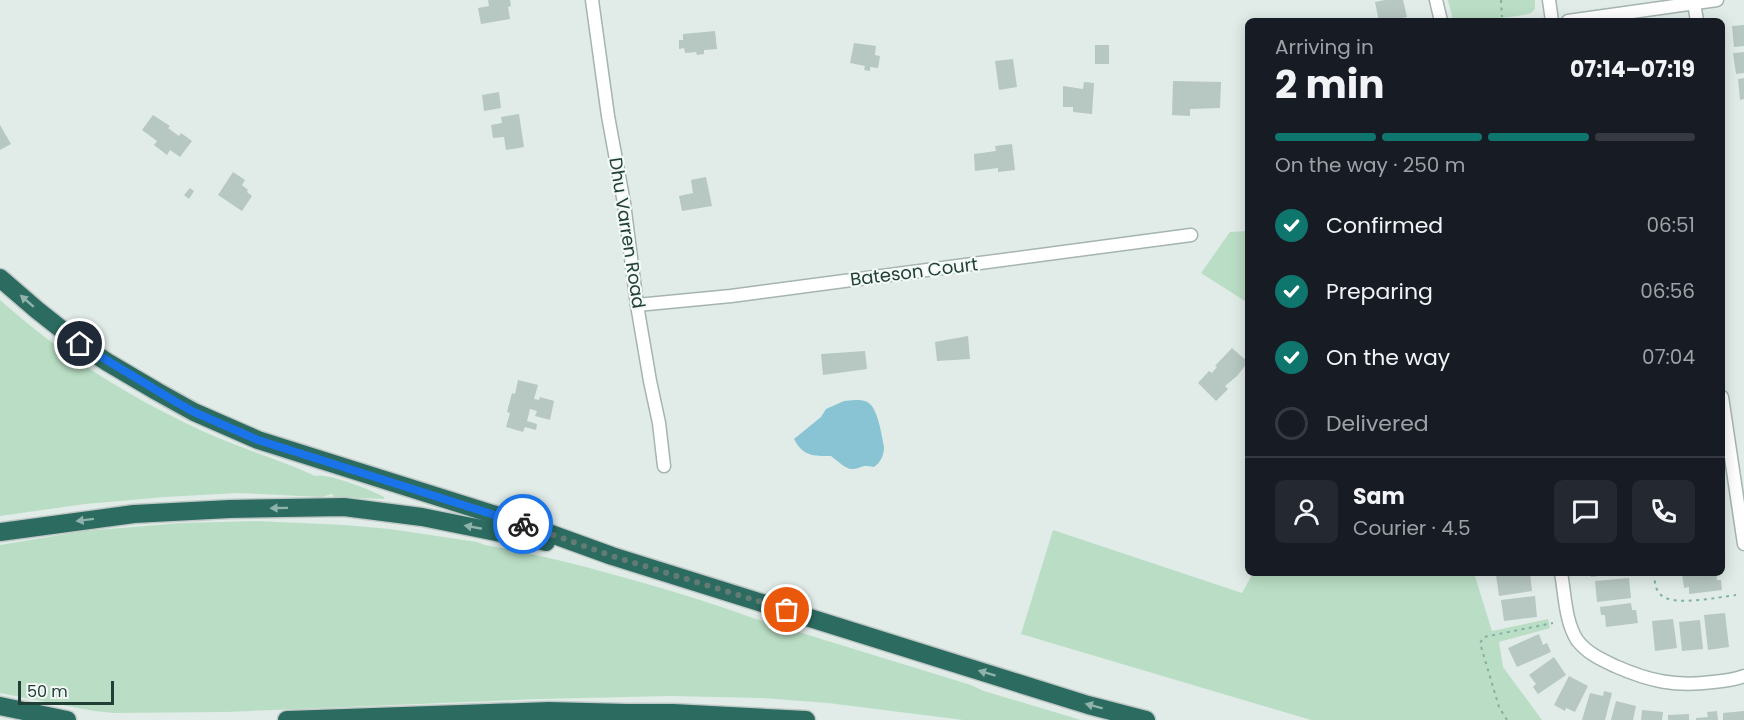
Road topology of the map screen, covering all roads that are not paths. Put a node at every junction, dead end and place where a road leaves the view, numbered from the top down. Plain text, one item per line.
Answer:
1 (592, 0) edge
2 (1437, 0) edge
3 (1549, 0) edge
4 (1717, 0) edge
5 (1694, 3) junction
6 (1440, 18) edge
7 (1552, 18) edge
8 (1589, 18) edge
9 (1696, 18) edge
10 (1191, 235) dead end
11 (0, 278) edge
12 (637, 305) junction
13 (1725, 418) edge
14 (664, 466) dead end
15 (0, 532) edge
16 (1744, 544) edge
17 (612, 556) junction
18 (1562, 576) edge
19 (1744, 676) edge
20 (0, 706) edge
21 (627, 713) junction
22 (67, 720) edge
23 (287, 720) edge
24 (575, 720) edge
25 (806, 720) edge
26 (1146, 720) edge

1 - 12 street, Dhu Varren Road
2 - 6 street
3 - 7 street
4 - 5 street
5 - 8 street
5 - 9 street
10 - 12 street, Bateson Court
17 -> 11 highway
12 - 14 street, Dhu Varren Road
13 - 16 street
17 -> 15 highway
26 -> 17 highway
18 - 19 street
20 - 22 highway
21 - 23 highway
21 - 24 highway
21 - 25 highway

